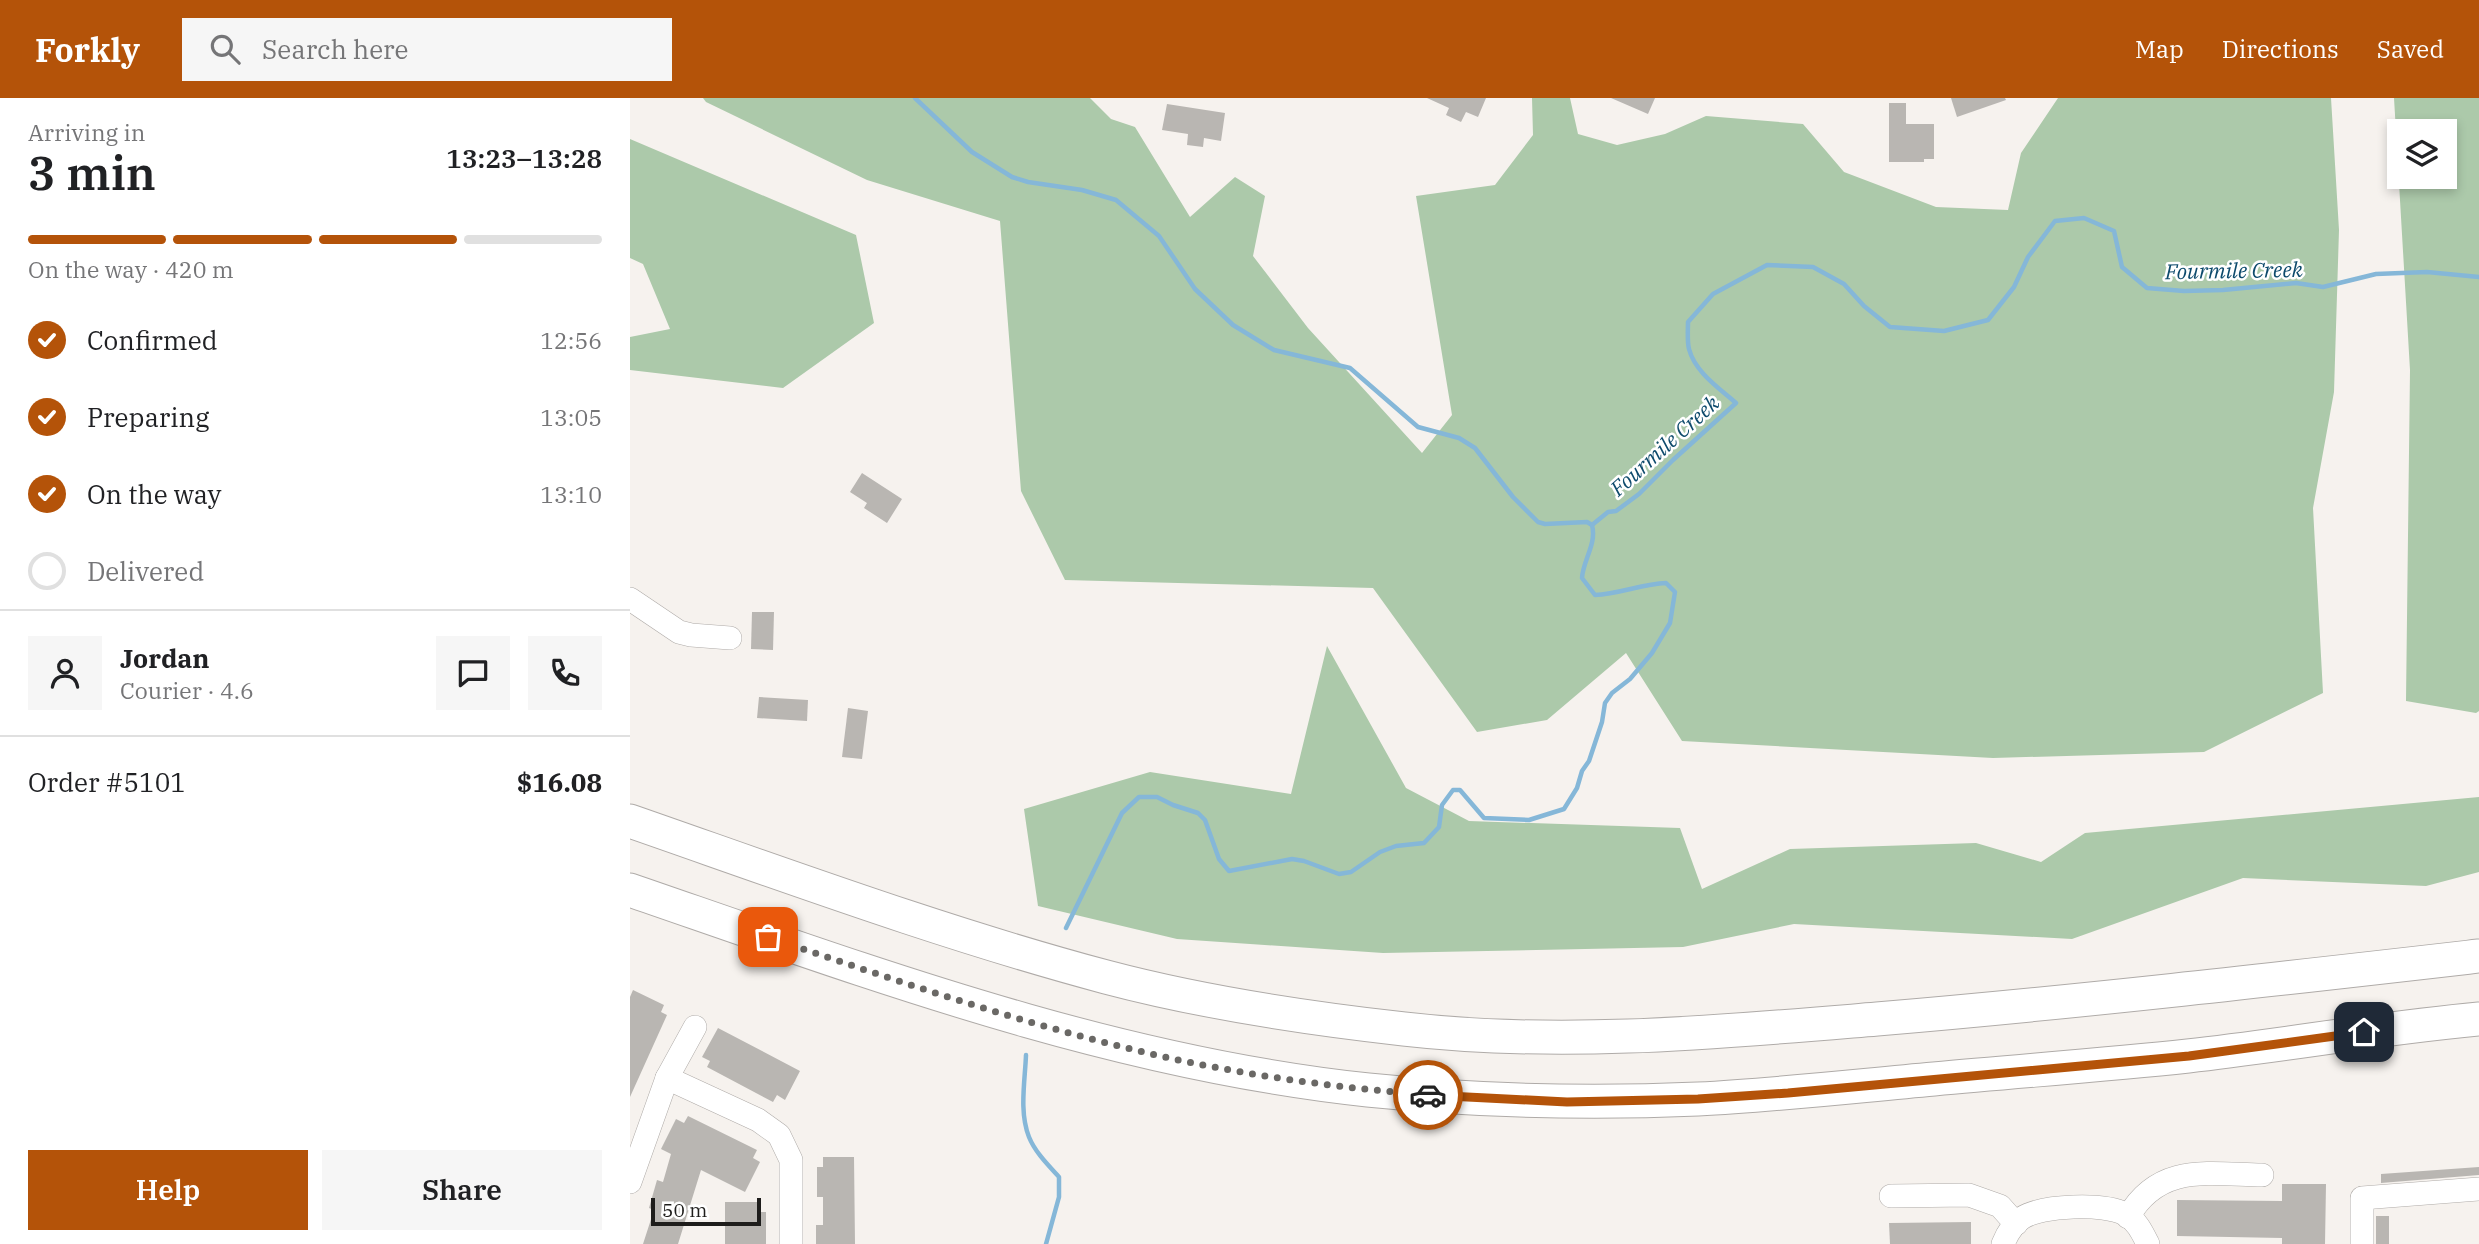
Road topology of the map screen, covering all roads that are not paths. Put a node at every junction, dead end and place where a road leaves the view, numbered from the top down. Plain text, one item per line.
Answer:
1 (630, 599) edge
2 (730, 638) dead end
3 (630, 821) edge
4 (630, 890) edge
5 (2479, 956) edge
6 (2479, 1018) edge
7 (2440, 1022) junction
8 (695, 1027) dead end
9 (2479, 1034) edge
10 (667, 1078) junction
11 (2262, 1175) dead end
12 (630, 1182) edge
13 (2479, 1189) edge
14 (1891, 1196) dead end
15 (2128, 1217) junction
16 (2016, 1224) junction
17 (791, 1244) edge
18 (2003, 1244) edge
19 (2148, 1244) edge
20 (2362, 1244) edge

1 - 2 street
3 - 5 highway
4 - 7 highway
6 - 7 highway
7 - 9 highway
8 - 10 street
10 - 12 street
10 - 17 street
11 - 15 street
13 - 20 street
14 - 16 street
15 - 16 street
15 - 19 street
16 - 18 street

